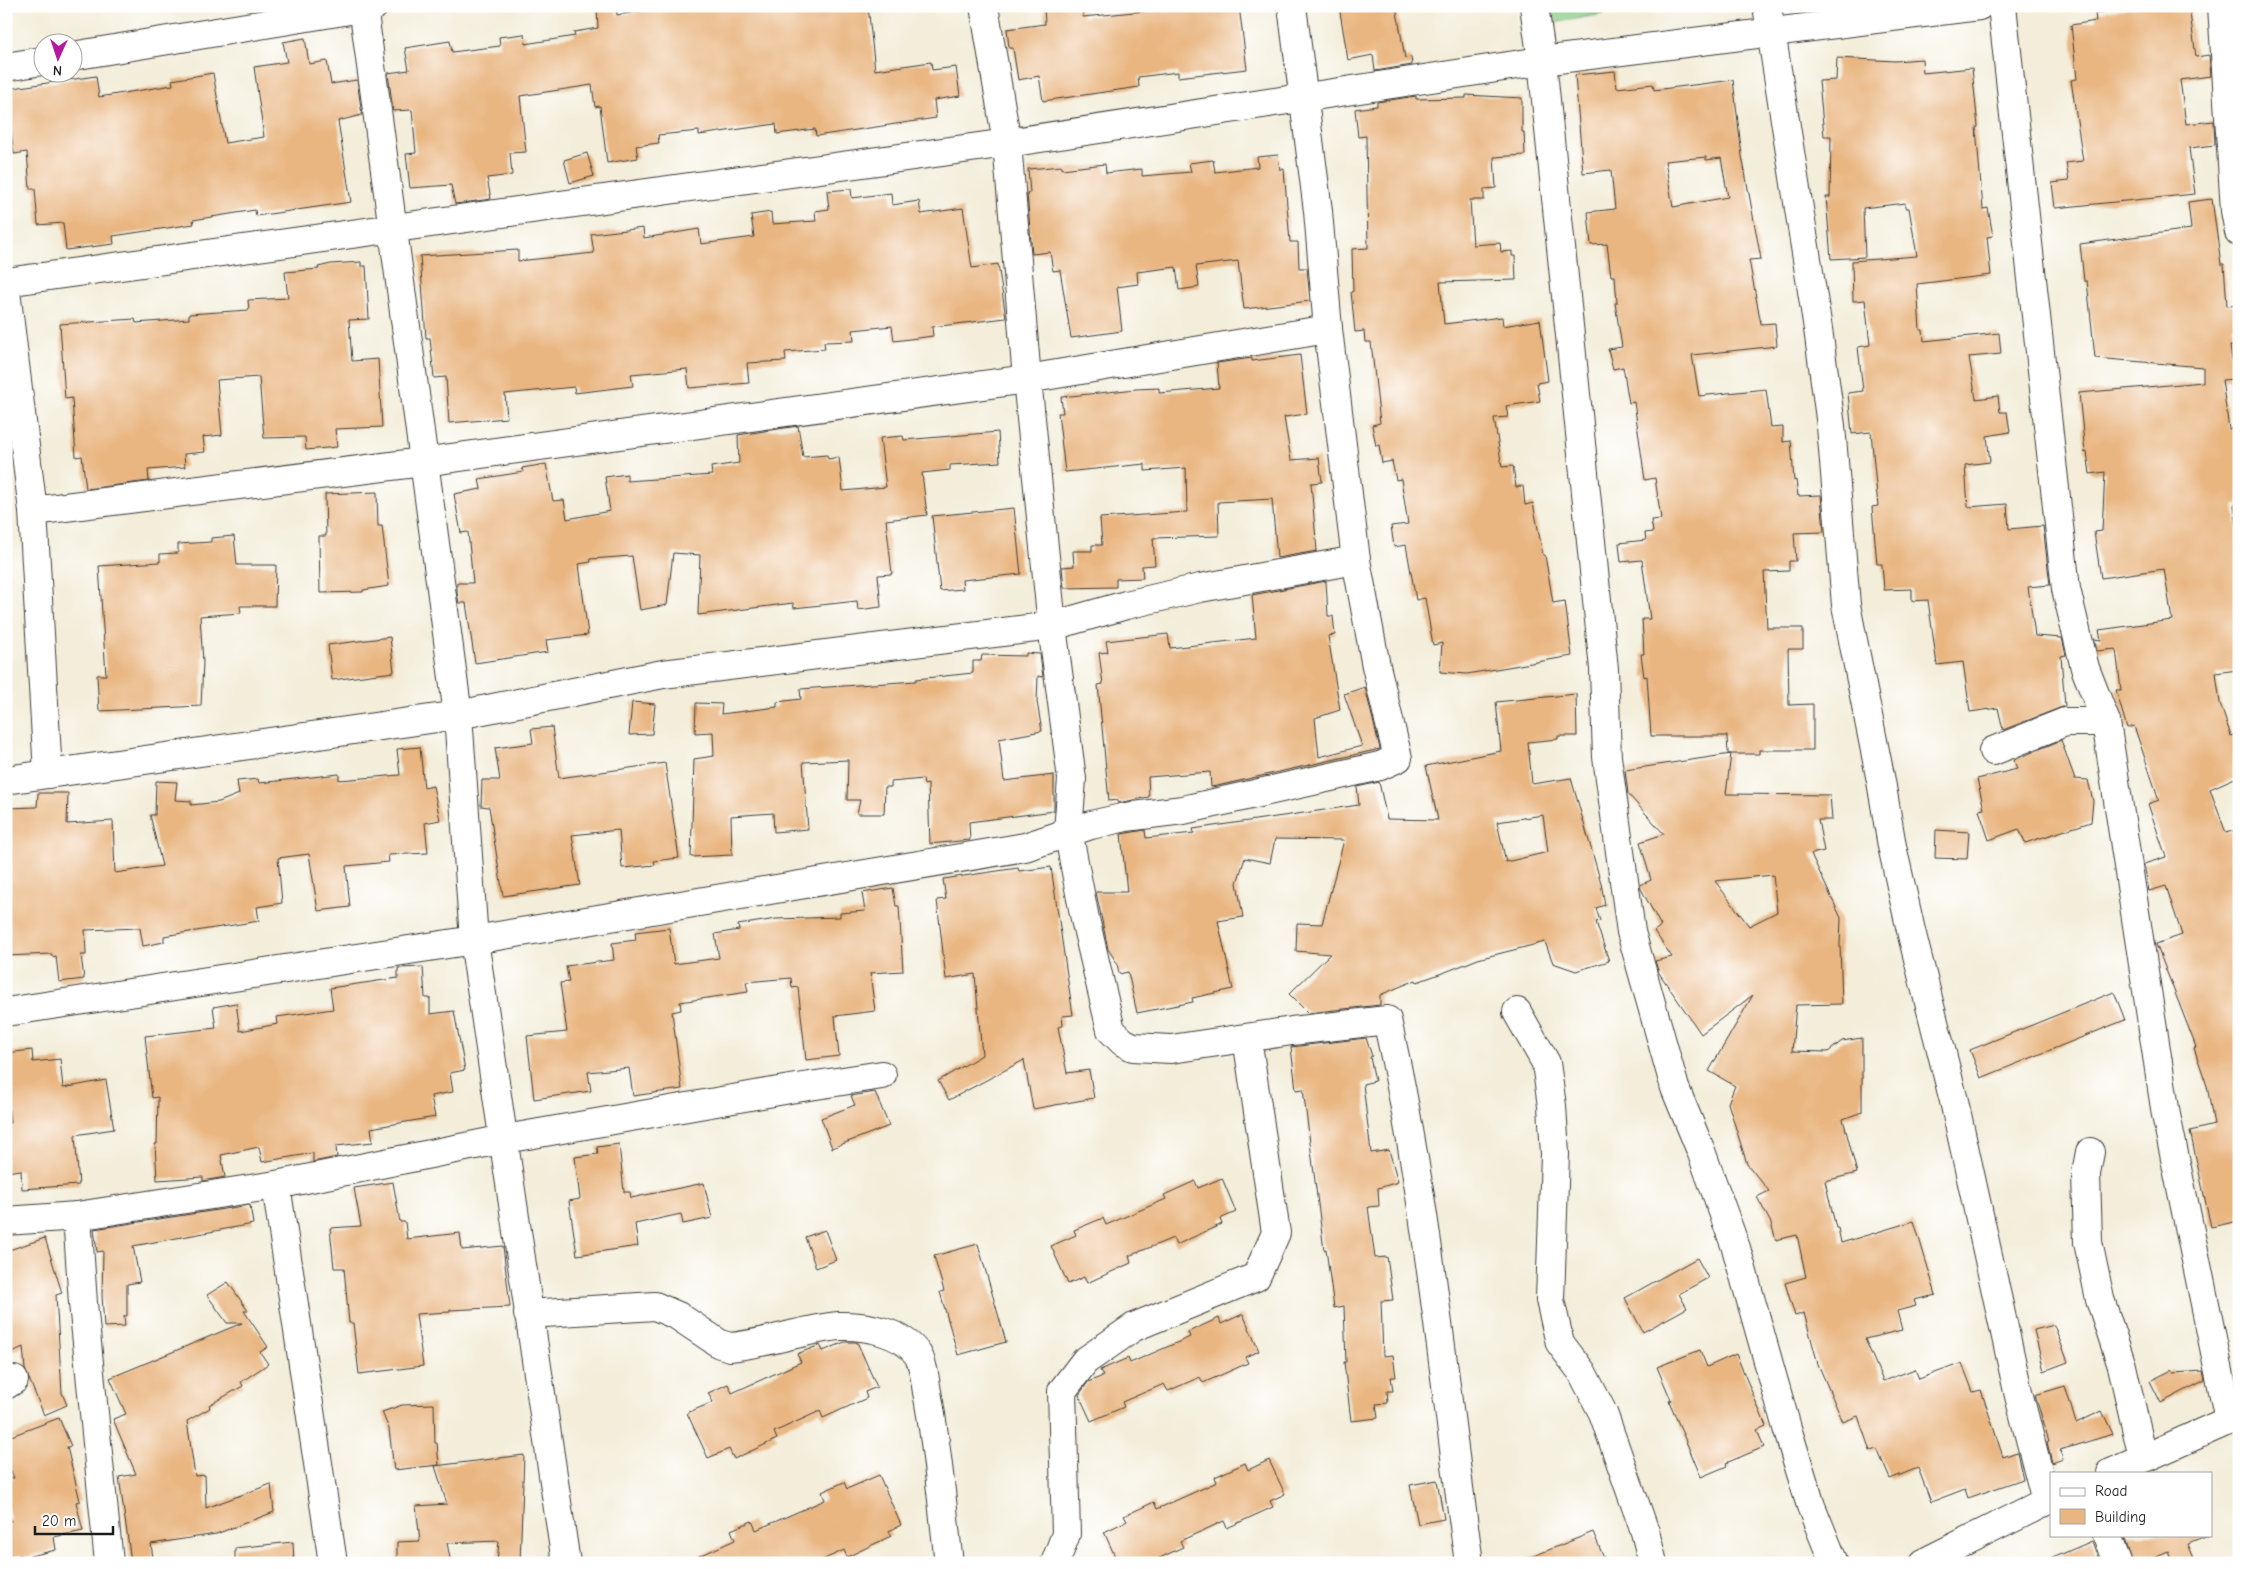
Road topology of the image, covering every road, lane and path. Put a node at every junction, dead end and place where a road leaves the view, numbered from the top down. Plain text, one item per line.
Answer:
1 (984, 6) edge
2 (1292, 6) edge
3 (1534, 6) edge
4 (1979, 6) edge
5 (2002, 6) edge
6 (2222, 6) edge
7 (367, 7) edge
8 (1769, 19) edge
9 (82, 54) edge
10 (1542, 61) junction
11 (32, 63) edge
12 (6, 67) edge
13 (1304, 98) junction
14 (1007, 143) junction
15 (2238, 218) edge
16 (392, 229) junction
17 (6, 282) edge
18 (6, 291) edge
19 (1328, 329) junction
20 (1027, 379) junction
21 (423, 462) junction
22 (33, 511) junction
23 (1356, 560) junction
24 (1052, 626) junction
25 (458, 715) junction
26 (2106, 722) junction
27 (1993, 751) dead end
28 (48, 774) junction
29 (6, 780) edge
30 (1068, 832) junction
31 (474, 940) junction
32 (6, 1012) edge
33 (1517, 1012) dead end
34 (1248, 1038) junction
35 (882, 1075) dead end
36 (504, 1139) junction
37 (2090, 1152) dead end
38 (276, 1185) junction
39 (77, 1216) junction
40 (6, 1222) edge
41 (528, 1314) junction
42 (2234, 1418) edge
43 (2143, 1458) junction
44 (2113, 1472) edge
45 (2049, 1500) edge
46 (2107, 1536) edge
47 (109, 1563) edge
48 (333, 1563) edge
49 (566, 1563) edge
50 (949, 1563) edge
51 (1055, 1563) edge
52 (1469, 1563) edge
53 (1652, 1563) edge
54 (1834, 1563) edge
55 (1924, 1563) edge
56 (2117, 1563) edge

1 - 14 street
2 - 13 street
3 - 10 street
4 - 8 street
5 - 26 street
6 - 15 street
7 - 9 street
7 - 16 street
8 - 10 street
8 - 45 street
10 - 13 street
10 - 54 street
11 - 12 street
13 - 14 street
13 - 19 street
14 - 16 street
14 - 20 street
16 - 17 street
16 - 21 street
18 - 22 street
19 - 20 street
19 - 23 street
20 - 21 street
20 - 24 street
21 - 22 street
21 - 25 street
22 - 28 street
23 - 24 street
23 - 30 street
24 - 25 street
24 - 30 street
25 - 28 street
25 - 31 street
26 - 27 street
26 - 42 street
28 - 29 street
30 - 31 street
30 - 34 street
31 - 32 street
31 - 36 street
33 - 53 street
34 - 51 street
34 - 52 street
35 - 36 street
36 - 38 street
36 - 41 street
37 - 43 street
38 - 39 street
38 - 48 street
39 - 40 street
39 - 47 street
41 - 49 street
41 - 50 street
42 - 43 street
43 - 44 street
45 - 55 street
46 - 56 street

